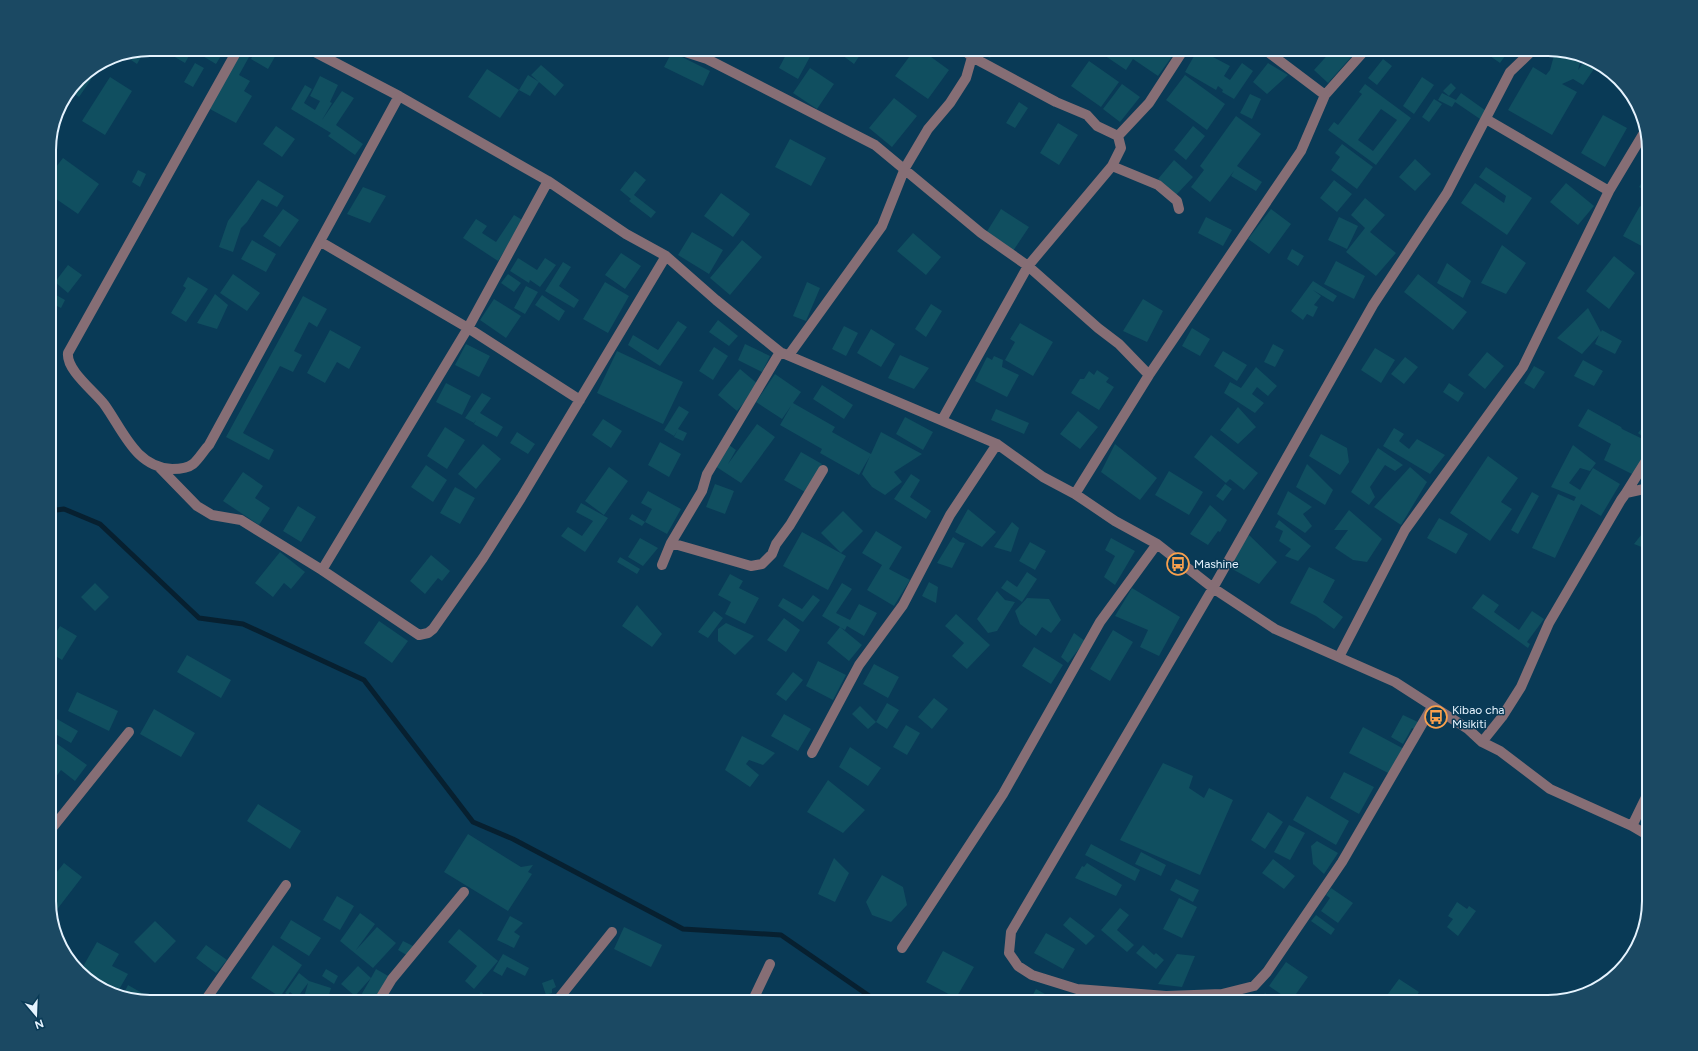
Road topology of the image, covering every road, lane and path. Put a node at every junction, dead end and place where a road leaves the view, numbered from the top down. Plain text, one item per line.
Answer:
1 (234, 56) edge
2 (322, 56) edge
3 (698, 56) edge
4 (1180, 56) edge
5 (1273, 56) edge
6 (1360, 56) edge
7 (1527, 56) edge
8 (972, 57) joint
9 (1325, 94) junction
10 (399, 96) junction
11 (1486, 119) junction
12 (1118, 136) junction
13 (1641, 138) edge
14 (1112, 166) junction
15 (905, 168) junction
16 (548, 181) junction
17 (1609, 191) junction
18 (1178, 209) dead end
19 (321, 242) junction
20 (666, 256) junction
21 (1028, 266) junction
22 (468, 328) junction
23 (780, 352) junction
24 (790, 355) junction
25 (1150, 374) junction
26 (580, 400) junction
27 (942, 420) junction
28 (997, 444) junction
29 (1642, 467) edge
30 (160, 468) junction
31 (823, 470) dead end
32 (1642, 489) edge
33 (1626, 493) junction
34 (1075, 494) junction
35 (672, 543) junction
36 (1157, 544) junction
37 (662, 565) dead end
38 (322, 570) junction
39 (1213, 588) junction
40 (1339, 657) junction
41 (1432, 707) junction
42 (129, 732) dead end
43 (1482, 742) junction
44 (812, 753) dead end
45 (1642, 805) edge
46 (56, 823) edge
47 (1632, 826) junction
48 (1642, 832) edge
49 (286, 885) dead end
50 (464, 892) dead end
51 (612, 932) dead end
52 (902, 948) dead end
53 (770, 964) dead end
54 (209, 995) edge
55 (382, 995) edge
56 (562, 995) edge
57 (755, 995) edge

1 - 30 street
2 - 10 street
3 - 15 street
4 - 12 street
5 - 9 street
6 - 9 street
7 - 11 street
8 - 12 street
8 - 15 street
9 - 25 street
10 - 16 street
10 - 19 street
11 - 17 street
11 - 39 street
12 - 14 street
13 - 17 street
14 - 18 street
14 - 21 street
15 - 21 street
15 - 24 street
16 - 20 street
16 - 22 street
17 - 40 street
19 - 22 street
19 - 30 street
20 - 23 street
20 - 26 street
21 - 25 street
21 - 27 street
22 - 26 street
22 - 38 street
23 - 24 street
23 - 35 street
24 - 27 street
25 - 34 street
26 - 38 street
27 - 28 street
28 - 34 street
28 - 44 street
29 - 33 street
30 - 38 street
31 - 35 street
32 - 33 street
33 - 43 street
34 - 36 street
35 - 37 street
36 - 39 street
36 - 52 street
39 - 40 street
39 - 41 street
40 - 41 street
41 - 43 street
42 - 46 street
43 - 47 street
45 - 47 street
47 - 48 street
49 - 54 street
50 - 55 street
51 - 56 street
53 - 57 street

